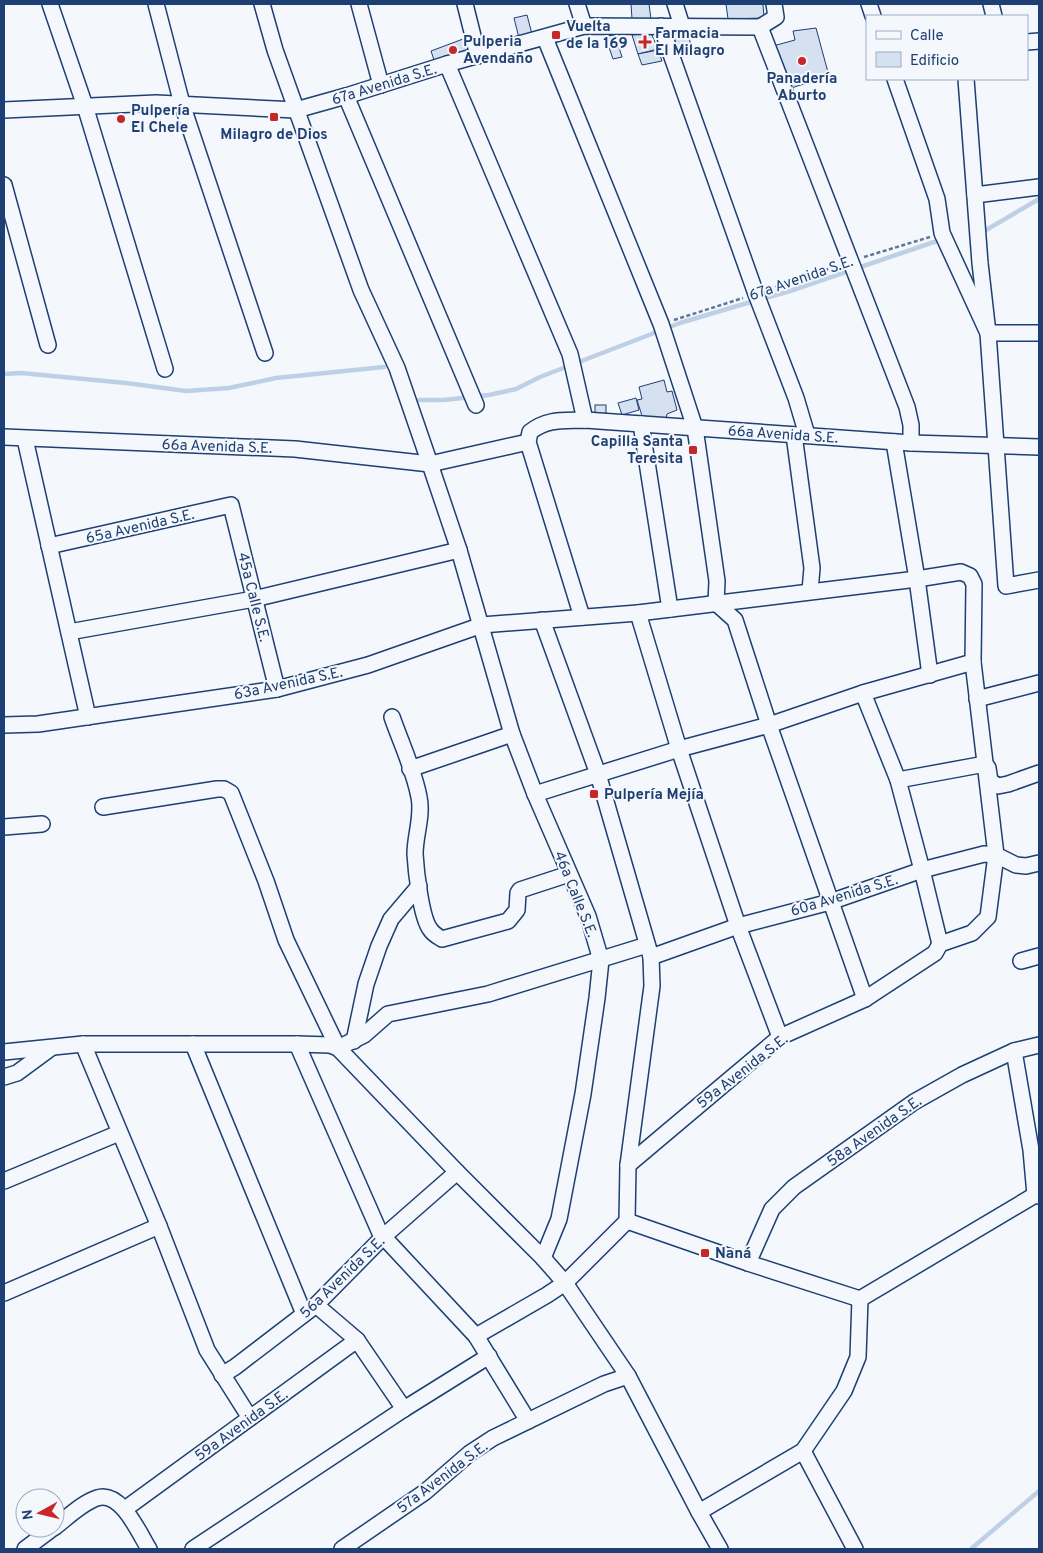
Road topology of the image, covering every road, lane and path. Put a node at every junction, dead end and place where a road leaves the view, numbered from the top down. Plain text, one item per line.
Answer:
1 (50, 4) edge
2 (156, 4) edge
3 (262, 4) edge
4 (359, 4) edge
5 (465, 4) edge
6 (577, 4) edge
7 (674, 4) edge
8 (774, 4) edge
9 (584, 26) junction
10 (661, 26) junction
11 (682, 26) junction
12 (760, 27) junction
13 (545, 38) junction
14 (478, 56) junction
15 (447, 64) junction
16 (895, 80) edge
17 (966, 80) edge
18 (381, 85) junction
19 (346, 96) junction
20 (182, 104) junction
21 (85, 106) junction
22 (4, 110) edge
23 (296, 110) junction
24 (4, 185) edge
25 (1039, 187) edge
26 (975, 195) junction
27 (942, 233) junction
28 (850, 262) junction
29 (756, 294) junction
30 (661, 324) junction
31 (988, 333) junction
32 (1039, 333) edge
33 (48, 345) dead end
34 (264, 353) dead end
35 (165, 370) dead end
36 (476, 405) dead end
37 (585, 420) junction
38 (641, 424) junction
39 (695, 428) junction
40 (800, 435) junction
41 (4, 437) edge
42 (529, 437) junction
43 (25, 438) junction
44 (894, 442) junction
45 (911, 443) junction
46 (996, 446) junction
47 (1039, 447) edge
48 (430, 464) junction
49 (231, 505) joint
50 (49, 546) junction
51 (458, 550) junction
52 (916, 579) junction
53 (1039, 580) edge
54 (810, 591) junction
55 (254, 598) junction
56 (716, 603) junction
57 (670, 609) junction
58 (638, 613) junction
59 (582, 617) junction
60 (542, 620) junction
61 (482, 625) junction
62 (69, 632) junction
63 (973, 662) junction
64 (930, 675) junction
65 (1039, 683) edge
66 (277, 688) junction
67 (862, 694) junction
68 (977, 699) junction
69 (88, 717) junction
70 (392, 717) dead end
71 (4, 725) edge
72 (769, 725) junction
73 (512, 734) junction
74 (679, 749) junction
75 (985, 764) junction
76 (410, 769) junction
77 (1039, 773) edge
78 (598, 774) junction
79 (898, 780) junction
80 (535, 794) junction
81 (103, 807) dead end
82 (42, 824) dead end
83 (4, 827) edge
84 (996, 855) junction
85 (1039, 863) edge
86 (922, 870) junction
87 (569, 874) junction
88 (419, 886) junction
89 (830, 902) junction
90 (738, 926) junction
91 (940, 944) junction
92 (649, 951) junction
93 (1039, 956) edge
94 (601, 960) junction
95 (1021, 961) dead end
96 (865, 999) junction
97 (780, 1037) junction
98 (354, 1041) junction
99 (83, 1044) junction
100 (193, 1044) junction
101 (297, 1044) junction
102 (1039, 1045) edge
103 (52, 1048) junction
104 (338, 1048) junction
105 (1014, 1051) junction
106 (4, 1052) edge
107 (4, 1078) edge
108 (119, 1133) junction
109 (1035, 1149) edge
110 (628, 1164) junction
111 (457, 1172) junction
112 (4, 1181) edge
113 (1037, 1195) edge
114 (627, 1221) junction
115 (158, 1226) junction
116 (384, 1236) junction
117 (544, 1258) junction
118 (748, 1263) junction
119 (564, 1283) junction
120 (4, 1293) edge
121 (860, 1299) junction
122 (310, 1310) junction
123 (476, 1336) junction
124 (356, 1340) junction
125 (489, 1356) junction
126 (222, 1374) junction
127 (628, 1376) junction
128 (404, 1409) junction
129 (250, 1418) junction
130 (528, 1421) junction
131 (803, 1452) junction
132 (125, 1509) junction
133 (699, 1512) junction
134 (65, 1519) edge
135 (43, 1543) edge
136 (25, 1549) edge
137 (149, 1549) edge
138 (193, 1549) edge
139 (342, 1549) edge
140 (720, 1549) edge
141 (856, 1549) edge

1 - 21 street
2 - 20 street
3 - 23 street, 46a Calle S.E.
4 - 18 street
5 - 14 street
6 - 9 street
7 - 11 street
8 - 12 street
9 - 10 street, 67a Avenida S.E.
9 - 13 street, 67a Avenida S.E.
10 - 11 street, 67a Avenida S.E.
10 - 29 street
11 - 12 street, 67a Avenida S.E.
12 - 28 street
13 - 14 street, 67a Avenida S.E.
13 - 30 street
14 - 15 street, 67a Avenida S.E.
15 - 18 street, 67a Avenida S.E.
15 - 37 street
16 - 27 street
17 - 26 street
18 - 19 street, 67a Avenida S.E.
19 - 23 street, 67a Avenida S.E.
19 - 36 street
20 - 21 street, 67a Avenida S.E.
20 - 23 street, 67a Avenida S.E.
20 - 34 street
21 - 22 street, 67a Avenida S.E.
21 - 35 street
23 - 48 street, 46a Calle S.E.
24 - 33 street
25 - 26 street
26 - 31 street
27 - 28 path, 67a Avenida S.E.
27 - 31 street
28 - 29 path, 67a Avenida S.E.
28 - 45 street
29 - 30 path, 67a Avenida S.E.
29 - 40 street
30 - 39 street
31 - 32 street
31 - 46 street
37 - 38 street, 66a Avenida S.E.
37 - 42 street, 66a Avenida S.E.
38 - 39 street, 66a Avenida S.E.
38 - 57 street
39 - 40 street, 66a Avenida S.E.
39 - 56 street
40 - 44 street, 66a Avenida S.E.
40 - 54 street
41 - 43 street, 66a Avenida S.E.
42 - 48 street, 66a Avenida S.E.
42 - 59 street
43 - 48 street, 66a Avenida S.E.
43 - 50 street
44 - 45 street, 66a Avenida S.E.
44 - 52 street
45 - 46 street, 66a Avenida S.E.
46 - 47 street, 66a Avenida S.E.
46 - 53 street
48 - 51 street, 46a Calle S.E.
49 - 50 street, 65a Avenida S.E.
49 - 55 street, 45a Calle S.E.
50 - 62 street
51 - 55 street
51 - 61 street, 46a Calle S.E.
52 - 54 street
52 - 63 street
52 - 64 street
54 - 56 street
55 - 62 street
55 - 66 street, 45a Calle S.E.
56 - 57 street
56 - 72 street
57 - 58 street
58 - 59 street
58 - 74 street
59 - 60 street
60 - 61 street, 63a Avenida S.E.
60 - 78 street
61 - 66 street, 63a Avenida S.E.
61 - 73 street, 46a Calle S.E.
62 - 69 street
63 - 64 street
63 - 68 street
64 - 67 street
65 - 68 street
66 - 69 street, 63a Avenida S.E.
67 - 72 street
67 - 79 street
68 - 75 street
69 - 71 street, 63a Avenida S.E.
70 - 76 street
72 - 74 street
72 - 89 street
73 - 76 street
73 - 80 street, 46a Calle S.E.
74 - 78 street
74 - 90 street
75 - 77 street
75 - 79 street
75 - 84 street
76 - 88 street
78 - 80 street
78 - 92 street
79 - 86 street
80 - 87 street, 46a Calle S.E.
81 - 104 street
82 - 83 street
84 - 85 street, 60a Avenida S.E.
84 - 86 street, 60a Avenida S.E.
84 - 91 street
86 - 89 street, 60a Avenida S.E.
86 - 91 street
87 - 88 street
87 - 94 street, 46a Calle S.E.
88 - 98 street
89 - 90 street, 60a Avenida S.E.
89 - 96 street
90 - 92 street, 60a Avenida S.E.
90 - 97 street
91 - 96 street, 59a Avenida S.E.
92 - 94 street, 60a Avenida S.E.
92 - 110 street
93 - 95 street
94 - 98 street, 60a Avenida S.E.
94 - 117 street, 46a Calle S.E.
96 - 97 street, 59a Avenida S.E.
97 - 110 street, 59a Avenida S.E.
98 - 104 street, 60a Avenida S.E.
99 - 100 street
99 - 103 street
99 - 108 street
100 - 101 street
100 - 122 street
101 - 104 street
101 - 116 street
102 - 105 street, 58a Avenida S.E.
103 - 106 street
103 - 107 street
104 - 111 street
105 - 109 street
105 - 118 street, 58a Avenida S.E.
108 - 112 street
108 - 115 street
109 - 113 street
110 - 114 street
111 - 116 street, 56a Avenida S.E.
111 - 117 street
113 - 121 street
114 - 118 street
114 - 119 street
115 - 120 street
115 - 126 street
116 - 122 street, 56a Avenida S.E.
116 - 123 street
117 - 119 street
118 - 121 street
119 - 123 street
119 - 127 street
121 - 131 street
122 - 124 street
122 - 126 street, 56a Avenida S.E.
123 - 125 street
124 - 128 street
124 - 129 street, 59a Avenida S.E.
125 - 128 street
125 - 130 street
126 - 129 street
127 - 130 street, 57a Avenida S.E.
127 - 133 street
128 - 138 street
129 - 132 street, 59a Avenida S.E.
130 - 139 street, 57a Avenida S.E.
131 - 133 street
131 - 141 street
132 - 134 street
132 - 137 street
133 - 140 street
135 - 136 street

